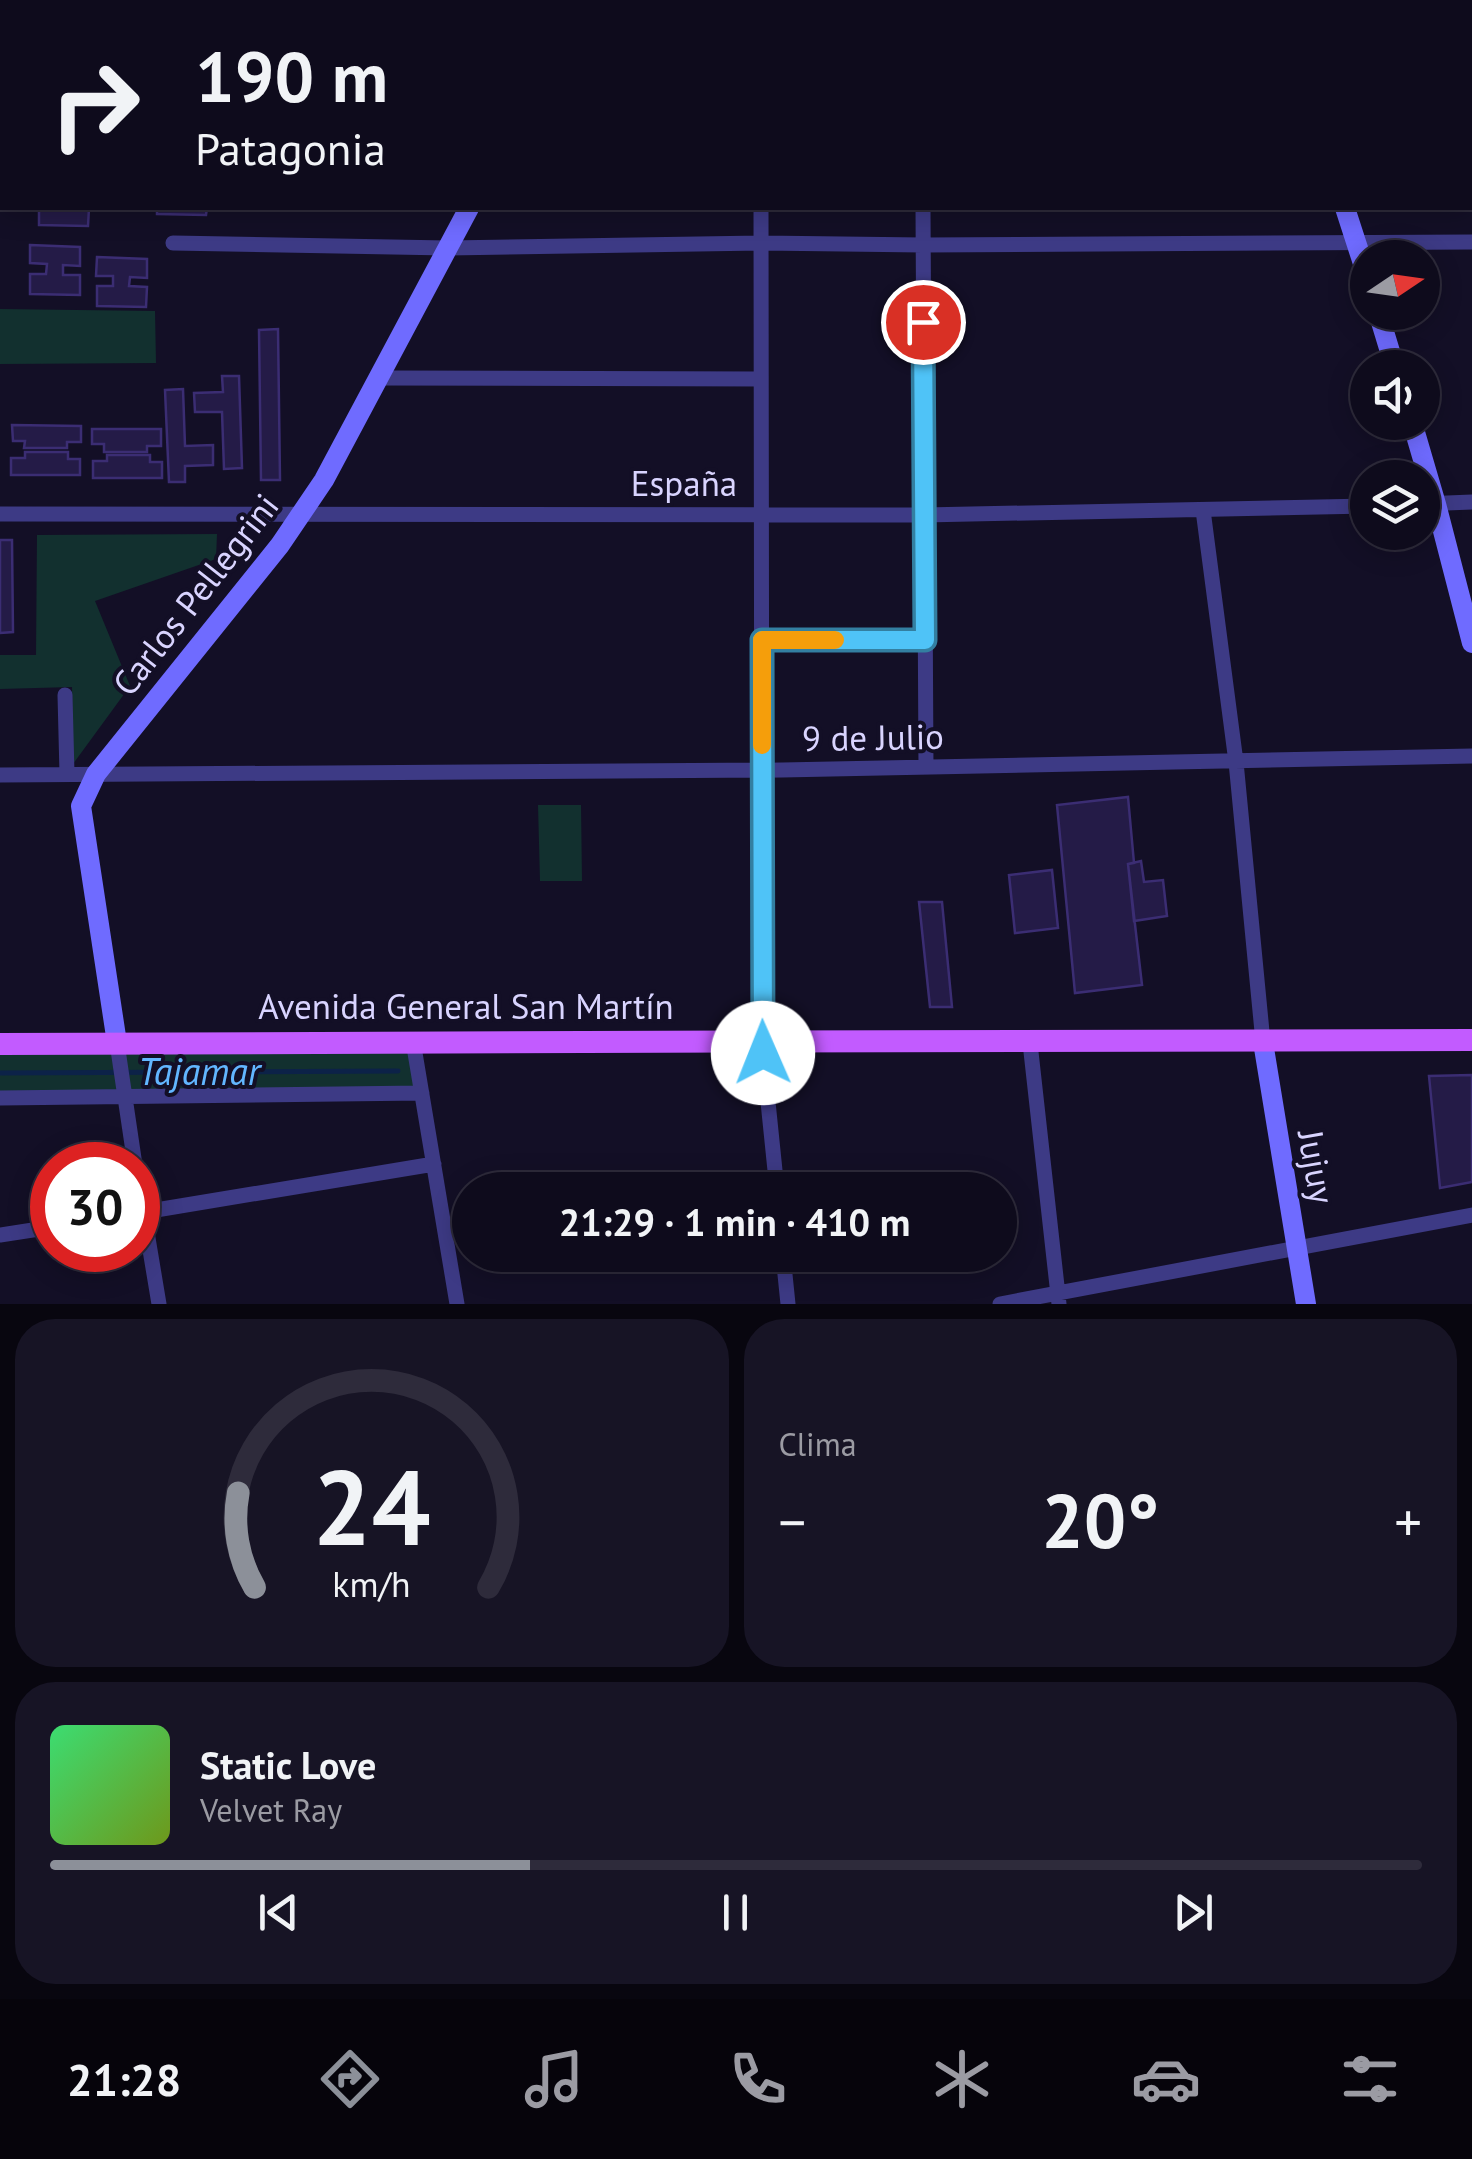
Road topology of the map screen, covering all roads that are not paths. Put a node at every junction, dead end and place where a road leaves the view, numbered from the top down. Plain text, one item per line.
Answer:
1 (468, 210) edge
2 (760, 210) edge
3 (923, 210) edge
4 (1346, 210) edge
5 (1356, 240) edge
6 (1440, 242) edge
7 (1472, 242) edge
8 (173, 243) dead end
9 (760, 243) junction
10 (1350, 243) edge
11 (923, 245) junction
12 (448, 248) junction
13 (379, 378) junction
14 (761, 379) junction
15 (1472, 502) edge
16 (1440, 504) edge
17 (1350, 506) edge
18 (1204, 510) junction
19 (0, 514) edge
20 (760, 514) junction
21 (924, 514) junction
22 (301, 516) junction
23 (1440, 537) edge
24 (762, 640) junction
25 (925, 640) junction
26 (1472, 642) edge
27 (66, 695) dead end
28 (1472, 756) edge
29 (1236, 762) junction
30 (926, 767) junction
31 (762, 770) junction
32 (68, 774) junction
33 (96, 774) junction
34 (0, 775) edge
35 (1472, 1040) edge
36 (413, 1042) junction
37 (763, 1042) junction
38 (1262, 1042) junction
39 (117, 1043) junction
40 (1030, 1043) junction
41 (0, 1044) edge
42 (422, 1093) junction
43 (124, 1096) junction
44 (0, 1098) edge
45 (132, 1142) edge
46 (434, 1164) junction
47 (774, 1172) edge
48 (160, 1210) edge
49 (1472, 1215) edge
50 (30, 1231) edge
51 (0, 1236) edge
52 (1296, 1248) junction
53 (152, 1272) edge
54 (785, 1272) edge
55 (1058, 1299) edge
56 (159, 1304) edge
57 (458, 1304) edge
58 (788, 1304) edge
59 (1000, 1304) edge
60 (1306, 1304) edge

1 - 12 street, Carlos Pellegrini
2 - 9 street
3 - 11 street
4 - 5 street
6 - 7 street
8 - 12 street
9 - 11 street
9 - 12 street
9 - 14 street
10 - 11 street
11 - 21 street
12 - 13 street, Carlos Pellegrini
13 - 14 street
13 - 22 street, Carlos Pellegrini
14 - 20 street
15 - 16 street
17 - 18 street, España
18 - 21 street, España
18 - 29 street
19 - 22 street, España
20 - 21 street, España
20 - 22 street, España
20 - 24 street
21 - 25 street
22 - 33 street, Carlos Pellegrini
23 - 26 street
24 - 25 street
24 - 31 street
25 - 30 street
27 - 32 street
28 - 29 street, 9 de Julio
29 - 30 street, 9 de Julio
29 - 38 street
30 - 31 street, 9 de Julio
31 - 33 street, 9 de Julio
31 - 37 street
32 - 33 street, 9 de Julio
32 - 34 street
33 - 39 street, Carlos Pellegrini
35 - 38 main road, Avenida General San Martín
36 - 37 main road, Avenida General San Martín
36 - 39 main road, Avenida General San Martín
36 - 42 street
37 - 40 main road, Avenida General San Martín
37 - 47 street
38 - 40 main road, Avenida General San Martín
38 - 52 street, Jujuy
39 - 41 main road, Avenida General San Martín
39 - 43 street
40 - 55 street
42 - 43 street
42 - 46 street
43 - 44 street
43 - 45 street
46 - 48 street
46 - 57 street
49 - 52 street
50 - 51 street
52 - 55 street
52 - 60 street, Jujuy
53 - 56 street
54 - 58 street
55 - 59 street

